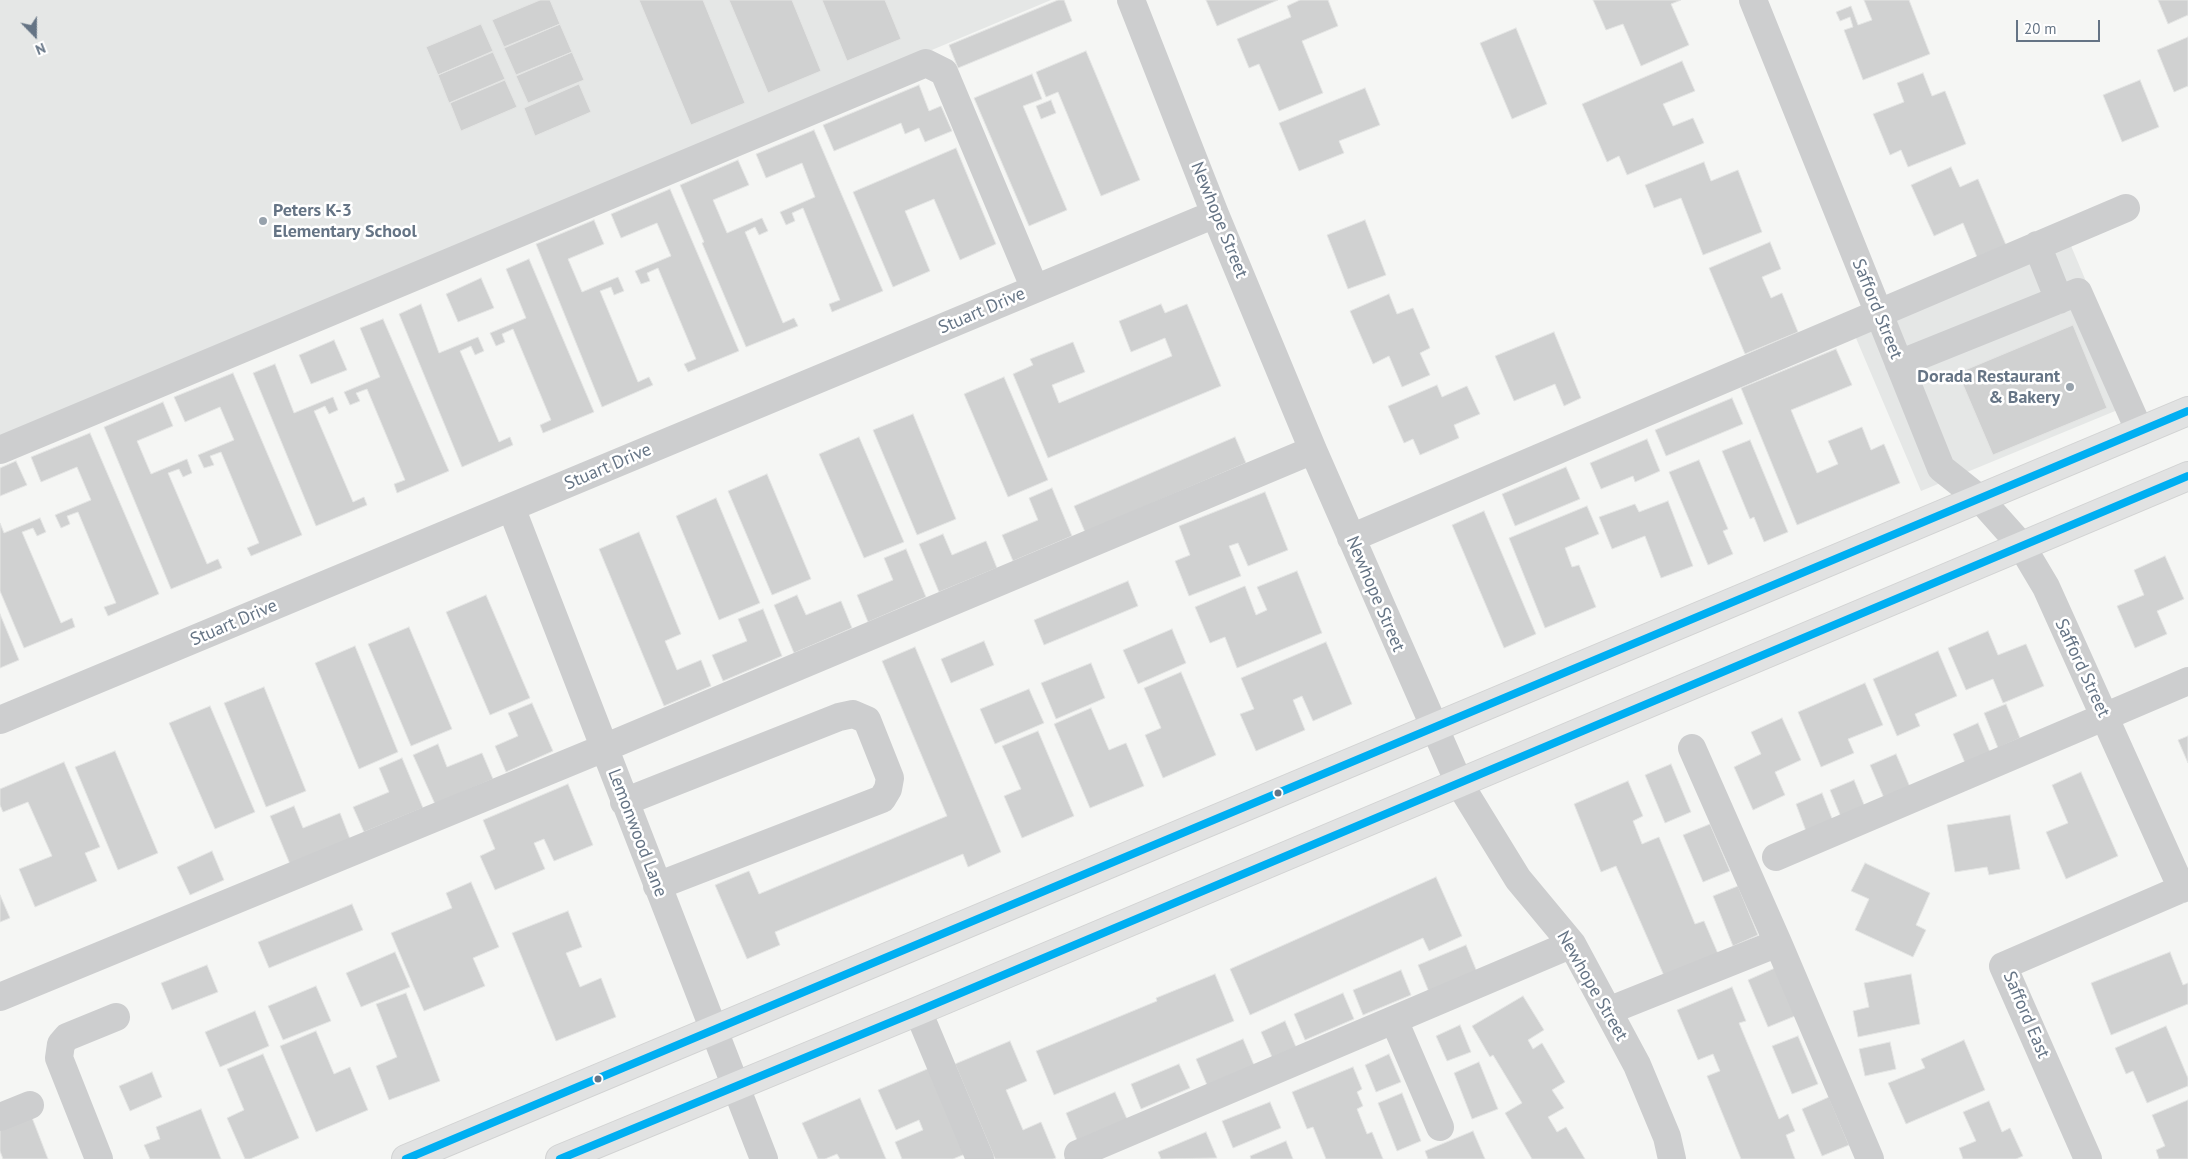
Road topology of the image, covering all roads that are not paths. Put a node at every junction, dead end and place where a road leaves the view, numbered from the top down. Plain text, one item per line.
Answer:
1 (1131, 0) edge
2 (1753, 0) edge
3 (2126, 208) dead end
4 (1215, 214) junction
5 (2038, 246) junction
6 (1035, 289) junction
7 (2069, 296) junction
8 (1879, 313) junction
9 (1899, 364) junction
10 (2188, 411) edge
11 (2140, 432) junction
12 (0, 450) edge
13 (1313, 450) junction
14 (2188, 476) edge
15 (1980, 499) junction
16 (510, 507) junction
17 (1351, 538) junction
18 (2021, 545) junction
19 (2188, 681) edge
20 (2104, 716) junction
21 (0, 720) edge
22 (1433, 728) junction
23 (604, 748) junction
24 (1692, 748) dead end
25 (1459, 783) junction
26 (624, 802) junction
27 (1776, 857) dead end
28 (657, 886) junction
29 (2185, 887) edge
30 (1778, 943) junction
31 (1572, 944) junction
32 (0, 997) edge
33 (918, 1011) junction
34 (1608, 1012) junction
35 (116, 1017) dead end
36 (1394, 1020) junction
37 (714, 1029) junction
38 (735, 1085) junction
39 (30, 1105) dead end
40 (0, 1117) edge
41 (1440, 1127) dead end
42 (1078, 1154) dead end
43 (99, 1159) edge
44 (406, 1159) edge
45 (560, 1159) edge
46 (764, 1159) edge
47 (980, 1159) edge
48 (1672, 1159) edge
49 (1870, 1159) edge
50 (2088, 1159) edge

1 - 4 street, Newhope Street
2 - 8 street, Safford Street
3 - 5 street
4 - 6 street, Stuart Drive
4 - 13 street, Newhope Street
5 - 7 street
5 - 8 street
6 - 12 street
6 - 16 street, Stuart Drive
7 - 9 street
7 - 11 street
8 - 9 street, Safford Street
8 - 17 street
9 - 15 street, Safford Street
10 - 11 main road
11 - 15 main road
13 - 17 street, Newhope Street
13 - 23 street
14 - 18 main road
15 - 18 street, Safford Street
15 - 22 main road
16 - 21 street, Stuart Drive
16 - 23 street, Lemonwood Lane
17 - 22 street, Newhope Street
18 - 20 street, Safford Street
18 - 25 main road
19 - 20 street
20 - 27 street
20 - 29 street, Safford Street
22 - 25 street, Newhope Street
22 - 37 main road
23 - 26 street, Lemonwood Lane
23 - 32 street
24 - 30 street
25 - 31 street, Newhope Street
25 - 33 main road
26 - 28 street, Lemonwood Lane
26 - 28 street
28 - 37 street, Lemonwood Lane
29 - 50 street, Safford East
30 - 34 street
30 - 49 street
31 - 34 street, Newhope Street
31 - 36 street
33 - 38 main road
33 - 47 street
34 - 48 street, Newhope Street
35 - 43 street
36 - 41 street
36 - 42 street
37 - 38 street, Lemonwood Lane
37 - 44 main road
38 - 45 main road
38 - 46 street, Lemonwood Lane
39 - 40 street

